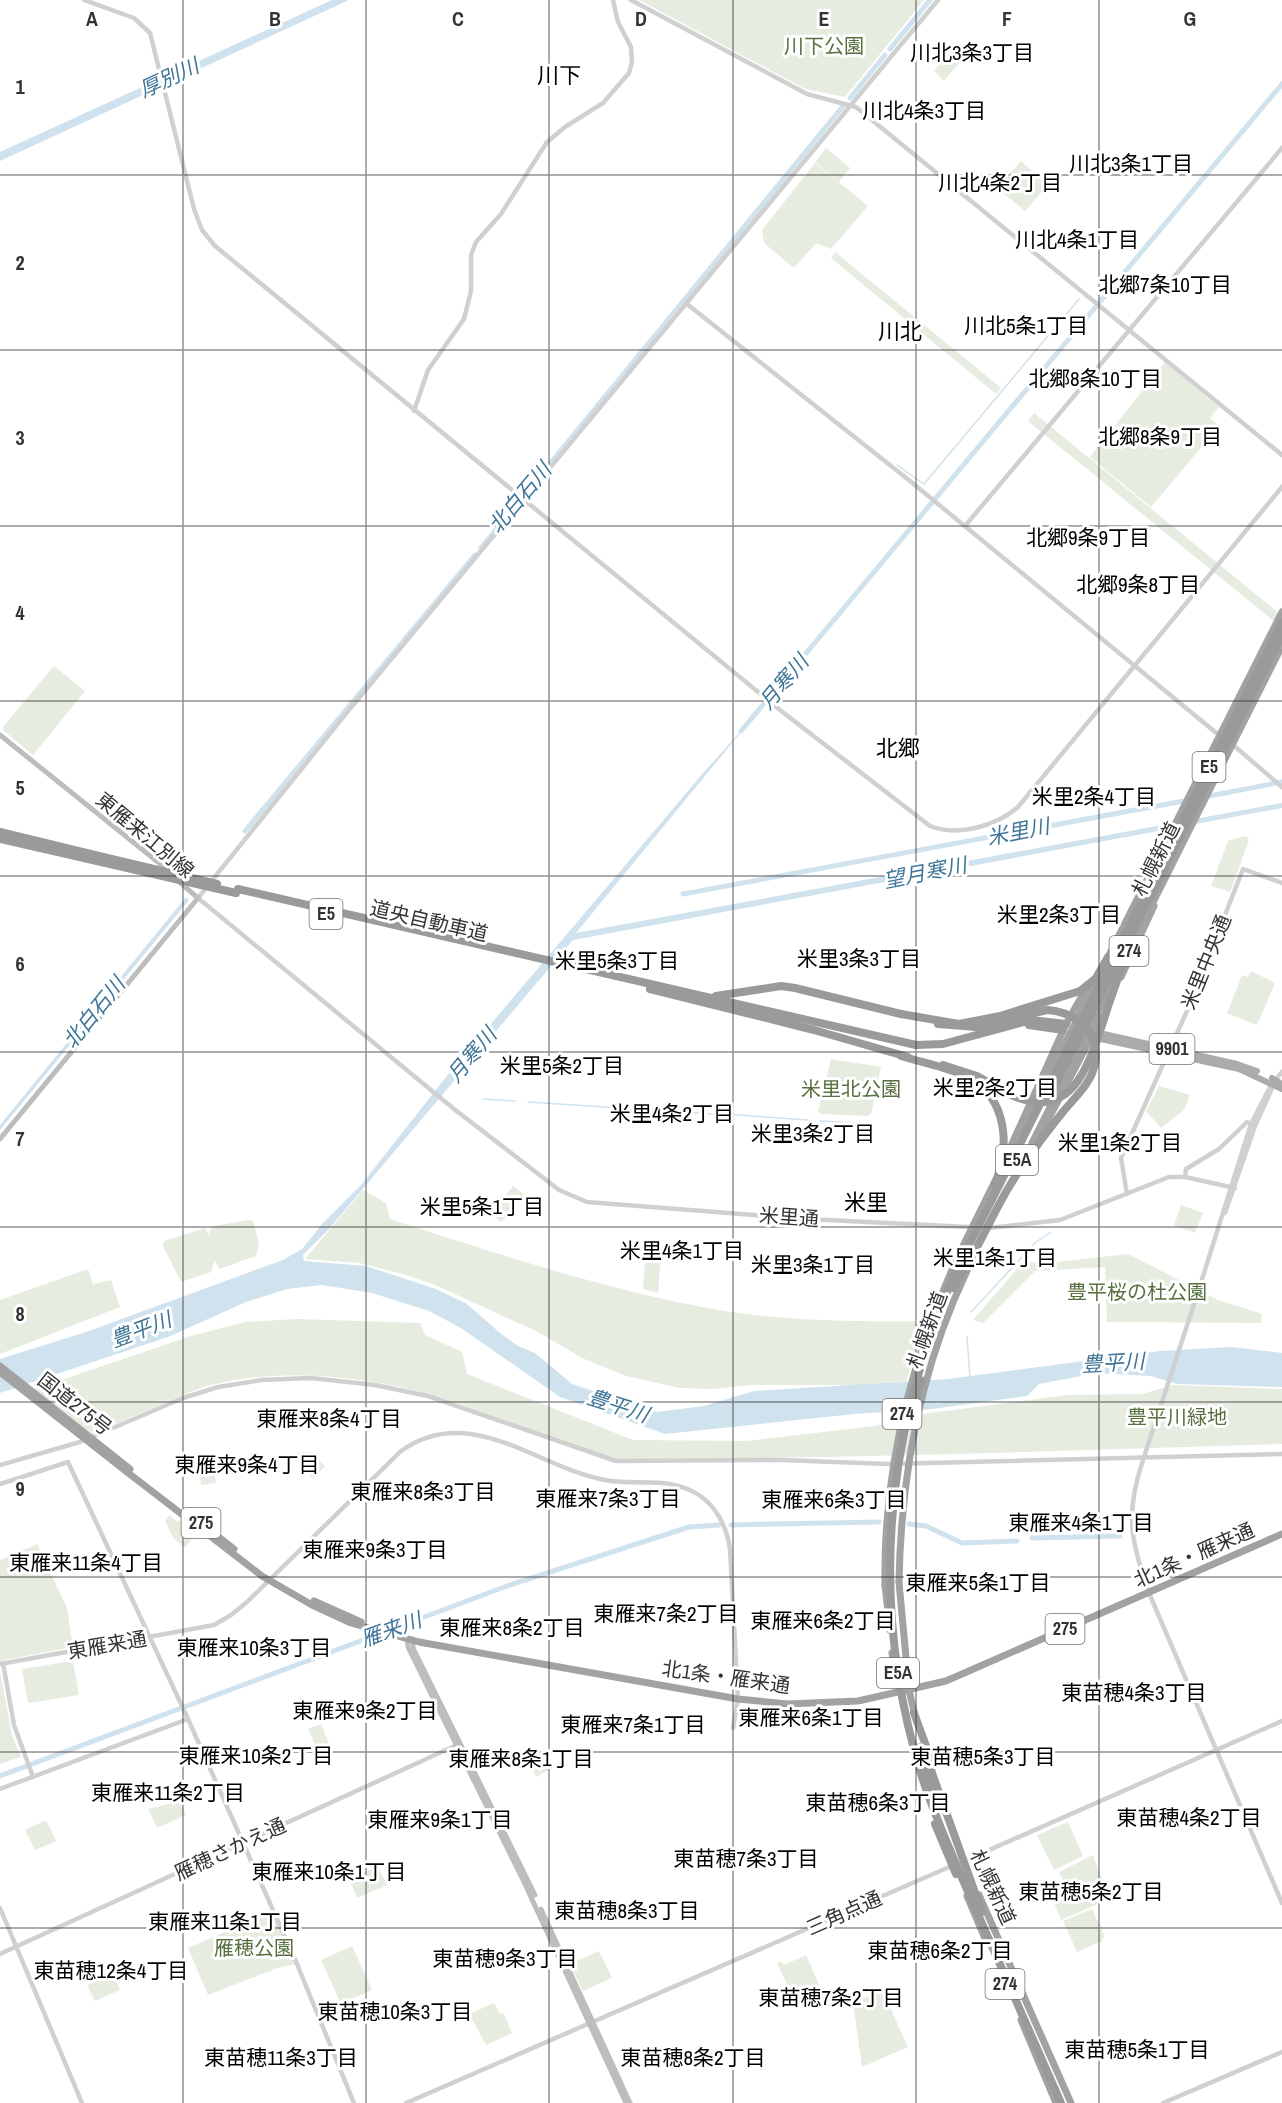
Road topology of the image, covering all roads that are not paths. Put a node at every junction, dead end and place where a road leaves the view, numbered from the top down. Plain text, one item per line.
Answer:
1 (84, 0) edge
2 (613, 0) edge
3 (631, 0) edge
4 (938, 0) edge
5 (852, 105) junction
6 (1282, 148) edge
7 (687, 303) junction
8 (1129, 330) junction
9 (414, 411) junction
10 (1282, 455) edge
11 (1282, 487) edge
12 (521, 499) junction
13 (965, 526) junction
14 (1282, 612) edge
15 (1282, 623) edge
16 (1282, 635) edge
17 (1282, 646) edge
18 (1136, 665) junction
19 (0, 735) edge
20 (1220, 735) junction
21 (1232, 745) junction
22 (1281, 787) edge
23 (0, 832) edge
24 (0, 838) edge
25 (98, 858) junction
26 (1282, 884) edge
27 (1142, 888) junction
28 (1159, 894) junction
29 (198, 898) junction
30 (1139, 912) junction
31 (703, 998) junction
32 (903, 1014) junction
33 (815, 1027) junction
34 (1064, 1027) junction
35 (1080, 1031) junction
36 (1093, 1034) junction
37 (1169, 1051) junction
38 (901, 1056) junction
39 (1282, 1072) edge
40 (1277, 1083) edge
41 (1282, 1089) edge
42 (1253, 1125) junction
43 (1018, 1132) junction
44 (0, 1139) edge
45 (1023, 1162) junction
46 (1185, 1177) junction
47 (1232, 1187) junction
48 (1127, 1194) junction
49 (975, 1228) junction
50 (989, 1228) junction
51 (953, 1288) junction
52 (0, 1366) edge
53 (0, 1372) edge
54 (1282, 1454) edge
55 (0, 1466) edge
56 (129, 1470) junction
57 (0, 1484) edge
58 (1282, 1534) edge
59 (271, 1579) junction
60 (1149, 1593) junction
61 (150, 1638) junction
62 (410, 1638) junction
63 (1, 1664) edge
64 (909, 1690) junction
65 (899, 1693) junction
66 (738, 1699) junction
67 (914, 1713) junction
68 (188, 1719) junction
69 (1282, 1721) edge
70 (733, 1728) dead end
71 (912, 1739) junction
72 (458, 1744) junction
73 (1216, 1750) junction
74 (33, 1777) junction
75 (0, 1789) edge
76 (244, 1843) junction
77 (959, 1863) junction
78 (1282, 1903) edge
79 (0, 1908) edge
80 (981, 1915) junction
81 (17, 1946) junction
82 (0, 1953) edge
83 (592, 2023) junction
84 (1282, 2052) edge
85 (82, 2103) edge
86 (354, 2103) edge
87 (406, 2103) edge
88 (628, 2103) edge
89 (1056, 2103) edge
90 (1061, 2103) edge
91 (1069, 2103) edge
92 (1163, 2103) edge

1 - 9 street
2 - 9 street
3 - 5 street
4 - 5 street
5 - 7 street
5 - 8 street
6 - 8 street
7 - 12 street
7 - 13 street
8 - 10 street
8 - 13 street
9 - 12 street
11 - 18 street
12 - 18 street
12 - 29 street
13 - 18 street
14 - 20 highway, 札幌新道 / 274
15 - 30 highway, E5, bridge
16 - 30 highway, E5, bridge
17 - 21 highway, 札幌新道 / 274
18 - 20 street
19 - 29 main road, 東雁来江別線
20 - 21 street
20 - 27 highway, 札幌新道 / 274
21 - 22 street
21 - 28 highway, 札幌新道 / 274, bridge
23 - 25 highway, 道央自動車道 / E5
24 - 25 highway, 道央自動車道 / E5
25 - 31 highway, 道央自動車道 / E5, bridge
26 - 37 street, 米里中央通
27 - 34 highway
27 - 43 highway, 札幌新道 / 274, bridge
28 - 36 highway, bridge
28 - 45 highway, 札幌新道 / 274, bridge
29 - 44 main road, 東雁来江別線
29 - 49 street, 米里通
30 - 32 highway, E5, bridge
30 - 35 highway, E5A, bridge
30 - 38 highway, E5, bridge
31 - 32 highway, E5
31 - 33 highway, E5
32 - 51 highway, bridge
33 - 34 highway
33 - 38 highway, E5
34 - 36 main road, 9901
34 - 43 highway
35 - 49 highway, E5A, bridge
35 - 51 highway, E5A, bridge
36 - 37 main road, 9901
36 - 45 highway
37 - 40 main road, 9901
37 - 48 street, 米里中央通
38 - 49 highway, bridge
39 - 40 street
40 - 41 main road, 9901
40 - 42 street
42 - 46 street
42 - 47 street
43 - 49 highway, 札幌新道 / 274
45 - 50 highway, 札幌新道 / 274
46 - 47 street, 米里通
46 - 48 street, 米里通
47 - 60 street, bridge
48 - 50 street, 米里通
49 - 50 street, 米里通
49 - 65 highway, 札幌新道 / 274, bridge
49 - 80 highway, E5A, bridge
50 - 64 highway, 札幌新道 / 274, bridge
51 - 80 highway, E5A, bridge
52 - 56 highway, 国道275号 / 275, bridge
53 - 56 highway, 国道275号 / 275, bridge
54 - 55 street
56 - 59 highway, 北1条・雁来通 / 275
57 - 61 street
58 - 60 highway, 北1条・雁来通 / 275
59 - 61 street, 東雁来通
59 - 62 highway, 北1条・雁来通 / 275
59 - 66 street, 東雁来通
60 - 64 highway, 北1条・雁来通 / 275
60 - 73 street
61 - 63 street, 東雁来通
61 - 68 street
62 - 66 highway, 北1条・雁来通 / 275
62 - 72 main road
63 - 74 street
64 - 65 highway, 北1条・雁来通 / 275
64 - 67 highway, 札幌新道 / 274
65 - 66 highway, 北1条・雁来通 / 275
65 - 71 highway, 札幌新道 / 274
66 - 70 street, 東雁来通
67 - 77 highway, 札幌新道 / 274
67 - 80 highway, bridge
68 - 74 street
68 - 76 street
69 - 73 street, 三角点通
71 - 77 highway, 札幌新道 / 274
71 - 80 highway, bridge
72 - 76 street, 雁穂さかえ通
72 - 83 main road
73 - 77 street, 三角点通
73 - 78 street
74 - 75 street
76 - 81 street, 雁穂さかえ通
76 - 86 street
77 - 83 street, 三角点通
77 - 89 highway, 札幌新道 / 274
77 - 91 highway, 札幌新道 / 274
79 - 81 street
80 - 90 highway, E5A, bridge
80 - 91 highway, E5A
81 - 82 street, 雁穂さかえ通
81 - 85 street
83 - 87 street, 三角点通
83 - 88 main road
84 - 92 street

